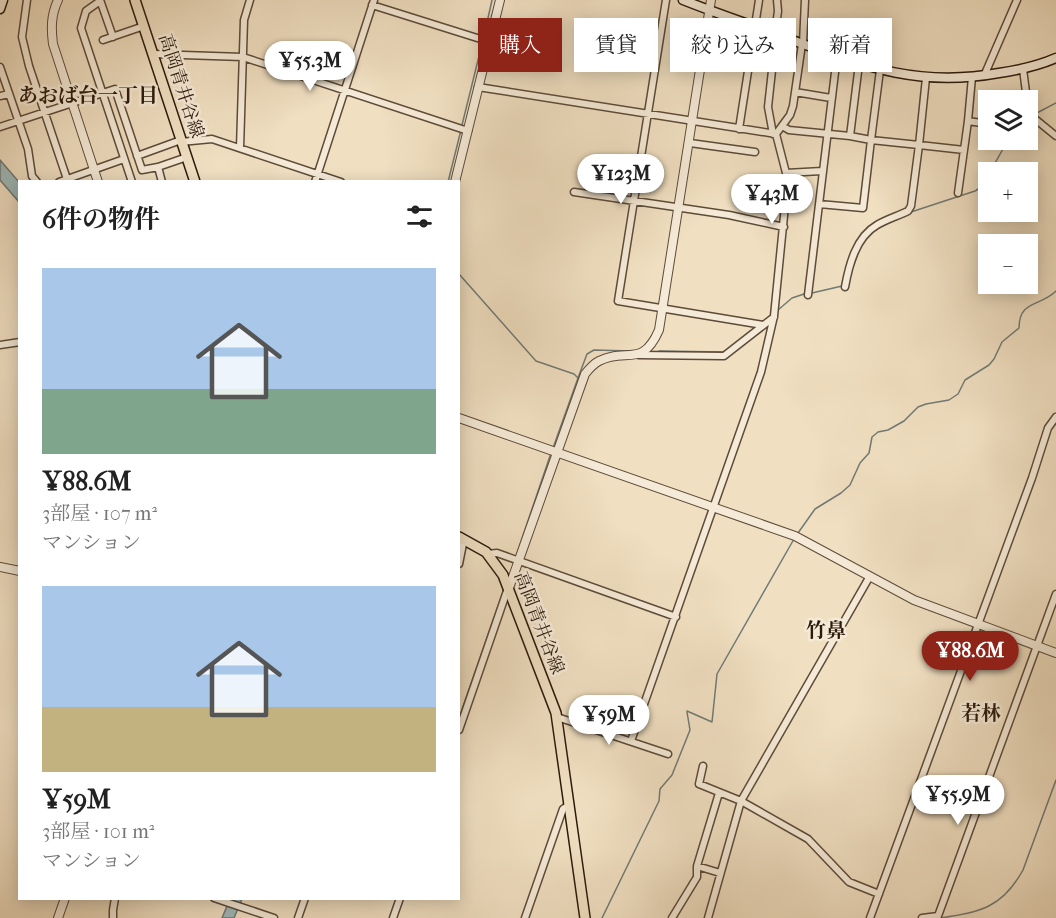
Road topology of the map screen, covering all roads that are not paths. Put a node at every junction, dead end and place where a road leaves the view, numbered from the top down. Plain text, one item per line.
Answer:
1 (3, 0) edge
2 (27, 0) edge
3 (58, 0) edge
4 (135, 0) edge
5 (250, 0) edge
6 (500, 0) edge
7 (666, 0) edge
8 (683, 0) edge
9 (711, 0) edge
10 (759, 0) edge
11 (777, 0) edge
12 (805, 0) edge
13 (1017, 0) edge
14 (100, 1) edge
15 (373, 3) edge
16 (0, 9) edge
17 (710, 10) junction
18 (496, 18) edge
19 (732, 18) edge
20 (756, 18) edge
21 (777, 18) edge
22 (144, 26) junction
23 (113, 37) junction
24 (478, 38) edge
25 (103, 40) dead end
26 (796, 41) edge
27 (802, 44) junction
28 (808, 46) edge
29 (153, 54) junction
30 (243, 57) junction
31 (1056, 58) edge
32 (0, 67) edge
33 (1023, 69) junction
34 (482, 72) edge
35 (748, 72) edge
36 (772, 72) edge
37 (835, 72) edge
38 (858, 72) edge
39 (880, 72) edge
40 (892, 72) edge
41 (984, 76) junction
42 (972, 77) junction
43 (926, 78) junction
44 (478, 87) junction
45 (344, 90) junction
46 (1026, 90) edge
47 (795, 92) junction
48 (9, 93) junction
49 (102, 93) junction
50 (0, 96) edge
51 (831, 98) junction
52 (73, 103) junction
53 (46, 112) junction
54 (648, 114) junction
55 (18, 121) junction
56 (693, 121) junction
57 (968, 121) junction
58 (1038, 121) edge
59 (978, 122) edge
60 (782, 126) junction
61 (0, 127) edge
62 (739, 129) junction
63 (468, 130) junction
64 (827, 133) junction
65 (775, 134) junction
66 (850, 136) junction
67 (1056, 136) edge
68 (871, 140) junction
69 (181, 141) junction
70 (690, 143) junction
71 (919, 145) junction
72 (240, 148) junction
73 (964, 150) junction
74 (755, 152) dead end
75 (137, 156) junction
76 (187, 157) junction
77 (124, 159) junction
78 (158, 167) junction
79 (94, 170) junction
80 (822, 171) junction
81 (786, 172) junction
82 (317, 174) junction
83 (35, 180) edge
84 (68, 180) edge
85 (97, 180) edge
86 (131, 180) edge
87 (161, 180) edge
88 (194, 180) edge
89 (316, 180) edge
90 (335, 180) edge
91 (456, 180) edge
92 (574, 192) dead end
93 (958, 193) dead end
94 (634, 200) junction
95 (819, 204) junction
96 (680, 208) junction
97 (784, 227) junction
98 (845, 287) dead end
99 (808, 295) dead end
100 (664, 309) junction
101 (774, 316) junction
102 (763, 325) junction
103 (18, 342) edge
104 (0, 345) edge
105 (638, 355) junction
106 (1056, 417) edge
107 (460, 418) edge
108 (557, 453) junction
109 (712, 507) junction
110 (461, 538) edge
111 (488, 554) junction
112 (519, 561) junction
113 (0, 567) edge
114 (18, 571) edge
115 (870, 576) junction
116 (509, 588) junction
117 (1056, 594) edge
118 (676, 617) junction
119 (977, 624) junction
120 (1037, 646) junction
121 (1056, 653) edge
122 (557, 717) junction
123 (460, 727) edge
124 (631, 741) junction
125 (668, 754) dead end
126 (704, 766) dead end
127 (719, 793) junction
128 (741, 801) junction
129 (569, 805) junction
130 (697, 866) junction
131 (720, 873) junction
132 (879, 894) junction
133 (64, 900) edge
134 (114, 900) edge
135 (220, 900) edge
136 (304, 900) edge
137 (399, 900) edge
138 (58, 918) edge
139 (113, 918) edge
140 (274, 918) edge
141 (298, 918) edge
142 (393, 918) edge
143 (525, 918) edge
144 (585, 918) edge
145 (672, 918) edge
146 (708, 918) edge
147 (870, 918) edge
148 (922, 918) edge

1 - 16 main road
2 - 53 street
3 - 52 street
4 - 22 main road, 高岡青井谷線
5 - 30 street
6 - 18 street
7 - 54 street
8 - 17 main road
9 - 17 street
10 - 20 street
11 - 21 street
12 - 27 street
13 - 41 street
14 - 23 street
14 - 49 street
15 - 24 street
15 - 45 street
17 - 19 main road
17 - 56 street
22 - 23 street
22 - 29 main road, 高岡青井谷線
23 - 25 street
26 - 27 main road
27 - 28 main road
27 - 47 street
29 - 30 street
29 - 69 main road, 高岡青井谷線
30 - 45 street
30 - 72 street
31 - 33 main road
32 - 48 street
33 - 41 main road
33 - 46 street
34 - 44 street
35 - 62 street
36 - 65 street
37 - 51 street
38 - 66 street
39 - 68 street
40 - 43 main road
41 - 42 main road
42 - 43 main road
42 - 57 street
43 - 71 street
44 - 54 street
44 - 63 street
45 - 63 street
45 - 82 street
47 - 51 street
47 - 60 street
48 - 50 street
48 - 55 street
49 - 52 street
49 - 75 street
49 - 77 street
51 - 64 street
52 - 53 street
52 - 79 street
53 - 55 street
53 - 84 street
54 - 56 street
54 - 94 street
55 - 61 street
55 - 83 street
56 - 62 street
56 - 70 street
57 - 59 street
57 - 73 street
58 - 67 street
60 - 64 street
60 - 65 street
62 - 65 street
63 - 91 street
64 - 66 street
64 - 80 street
65 - 81 street
66 - 68 street
68 - 71 street
68 - 95 street
69 - 72 street
69 - 75 street
69 - 76 main road, 高岡青井谷線
70 - 74 street
70 - 96 street
71 - 73 street
71 - 98 street
72 - 82 street
73 - 93 street
75 - 78 street
76 - 78 street
76 - 88 main road, 高岡青井谷線
77 - 79 street
77 - 86 street
78 - 87 street
79 - 84 street
79 - 85 street
80 - 81 street
80 - 95 street
81 - 97 street
82 - 89 street
82 - 90 street
92 - 94 street
94 - 96 street
94 - 100 street
95 - 99 street
96 - 97 street
96 - 100 street
97 - 101 street
100 - 102 street
100 - 105 street
101 - 102 street
101 - 109 street
102 - 105 street
103 - 104 street
105 - 108 street
106 - 119 street
107 - 108 street
108 - 109 street
108 - 112 street
109 - 115 street
109 - 118 street
110 - 111 main road, 高岡青井谷線
111 - 112 street
111 - 116 main road, 高岡青井谷線
112 - 116 street
112 - 118 street
113 - 114 street
115 - 119 street
115 - 128 street
116 - 122 main road, 高岡青井谷線
116 - 123 street
117 - 120 street
118 - 124 street
119 - 120 street
119 - 132 street
120 - 121 street
120 - 148 street
122 - 124 street
122 - 129 main road, 高岡青井谷線
124 - 125 street
126 - 127 street
127 - 128 street
127 - 130 street
128 - 131 street
128 - 132 street
129 - 143 street
129 - 144 main road, 高岡青井谷線
130 - 131 street
130 - 145 street
131 - 146 street
132 - 147 street
133 - 138 street
134 - 139 street
135 - 140 street
136 - 141 street
137 - 142 street

